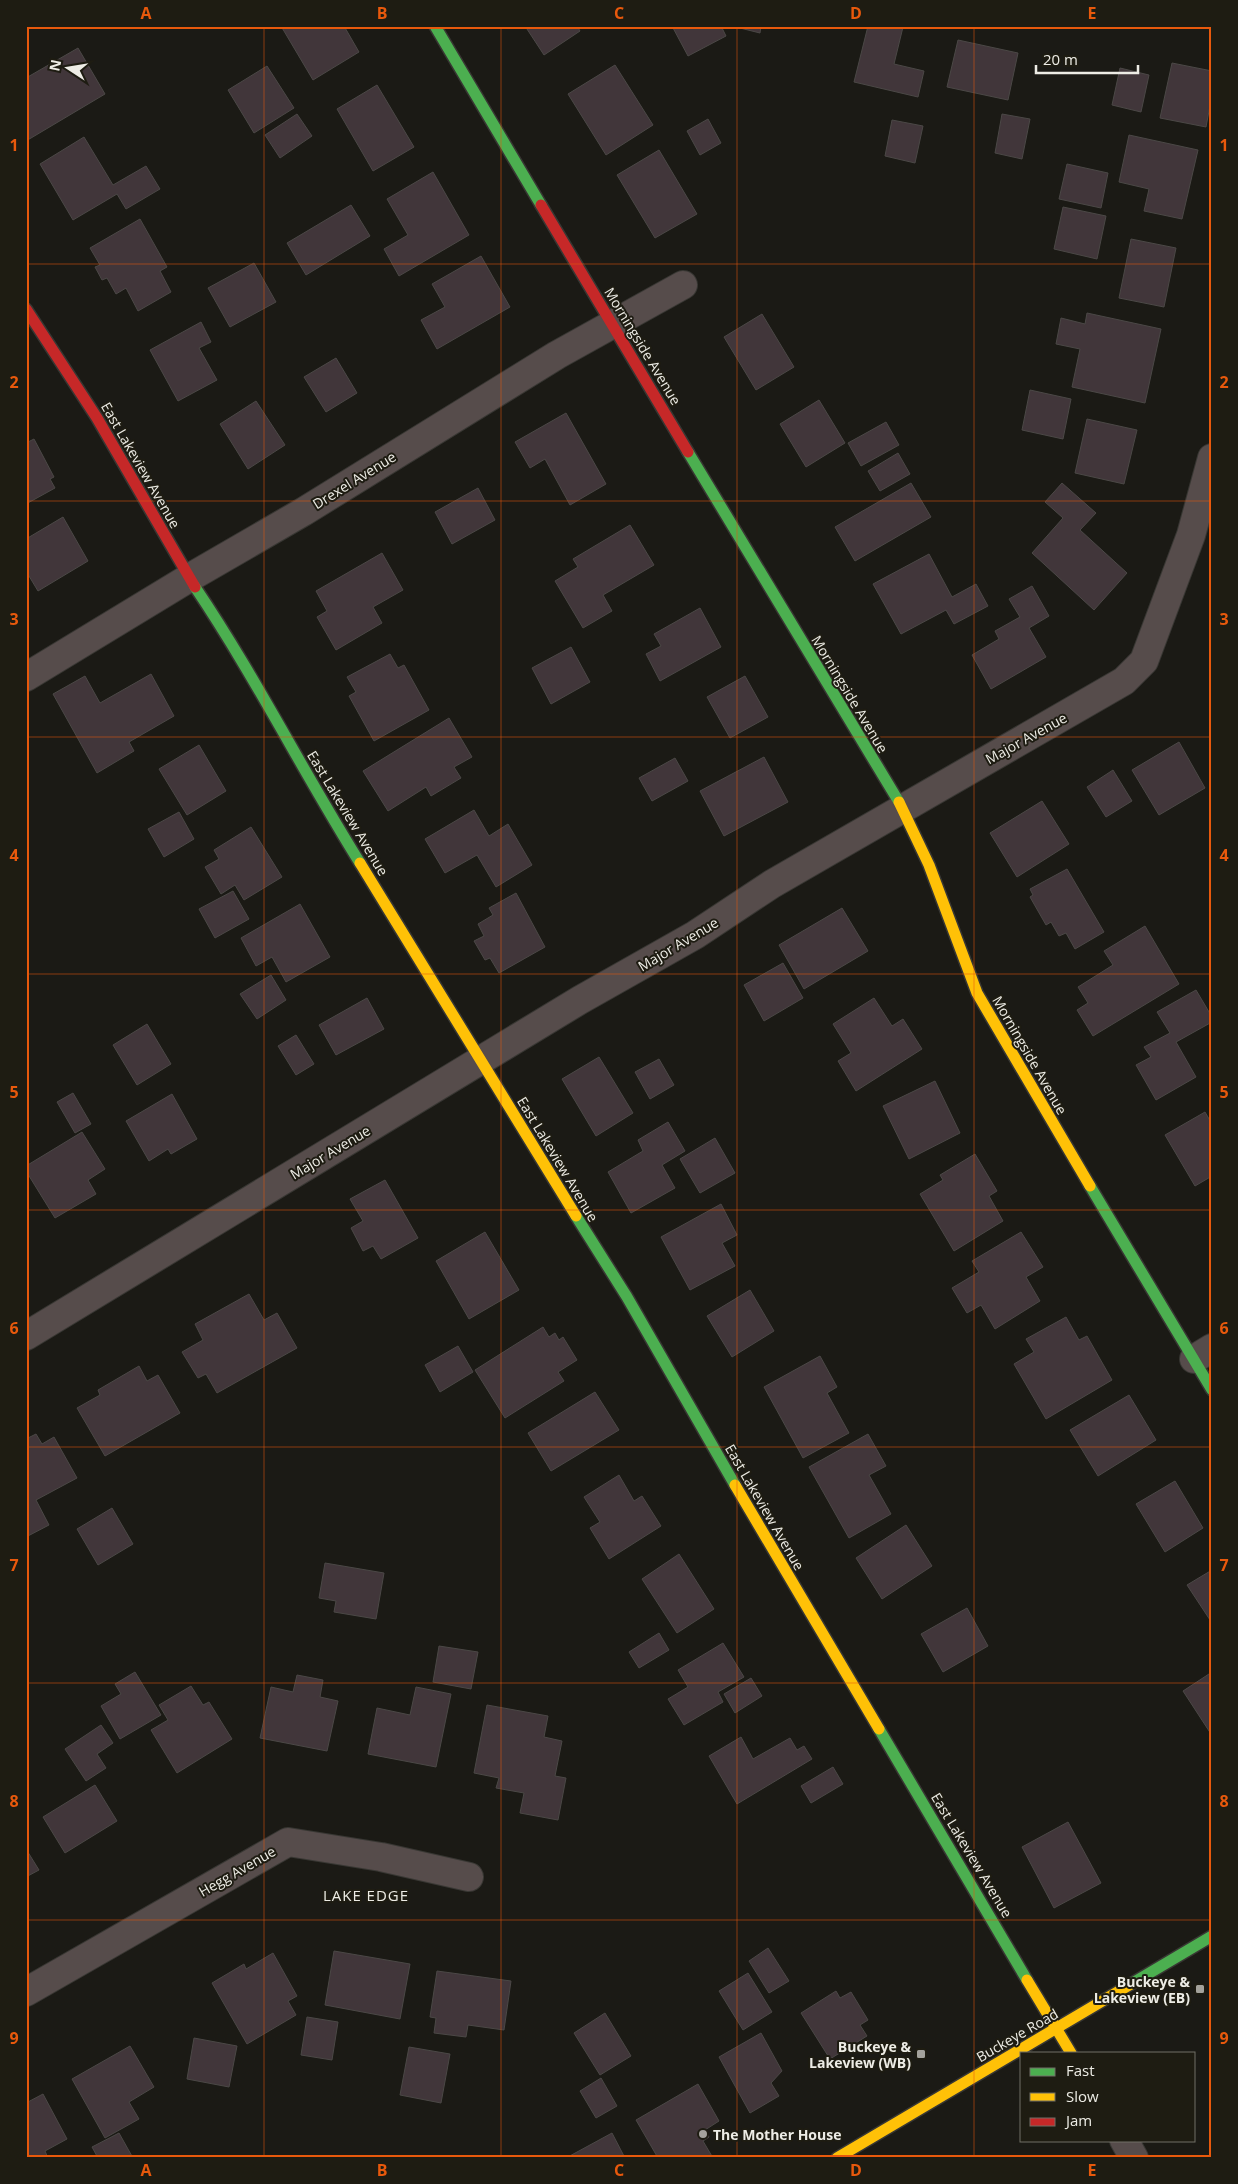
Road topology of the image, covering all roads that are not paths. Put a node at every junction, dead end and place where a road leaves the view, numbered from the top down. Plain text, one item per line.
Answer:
1 (435, 26) edge
2 (683, 285) dead end
3 (26, 309) edge
4 (613, 326) junction
5 (1212, 458) edge
6 (1204, 515) edge
7 (189, 578) junction
8 (26, 677) edge
9 (903, 809) junction
10 (480, 1061) junction
11 (26, 1336) edge
12 (1203, 1354) edge
13 (1212, 1390) edge
14 (469, 1877) dead end
15 (1212, 1936) edge
16 (26, 1992) edge
17 (1057, 2029) junction
18 (1070, 2052) edge
19 (1125, 2142) edge
20 (837, 2158) edge
21 (1134, 2158) edge

1 - 4 street, Morningside Avenue
2 - 4 street, Drexel Avenue
3 - 7 street, East Lakeview Avenue
4 - 7 street, Drexel Avenue
4 - 9 street, Morningside Avenue
5 - 6 street, Major Avenue
6 - 9 street, Major Avenue
7 - 8 street, Drexel Avenue
7 - 10 street, East Lakeview Avenue
9 - 10 street, Major Avenue
9 - 12 street, Morningside Avenue
10 - 11 street, Major Avenue
10 - 17 street, East Lakeview Avenue
12 - 13 street, Morningside Avenue
14 - 16 street, Hegg Avenue
15 - 17 street, Buckeye Road
17 - 18 street, East Lakeview Avenue
17 - 20 street, Buckeye Road
19 - 21 street

